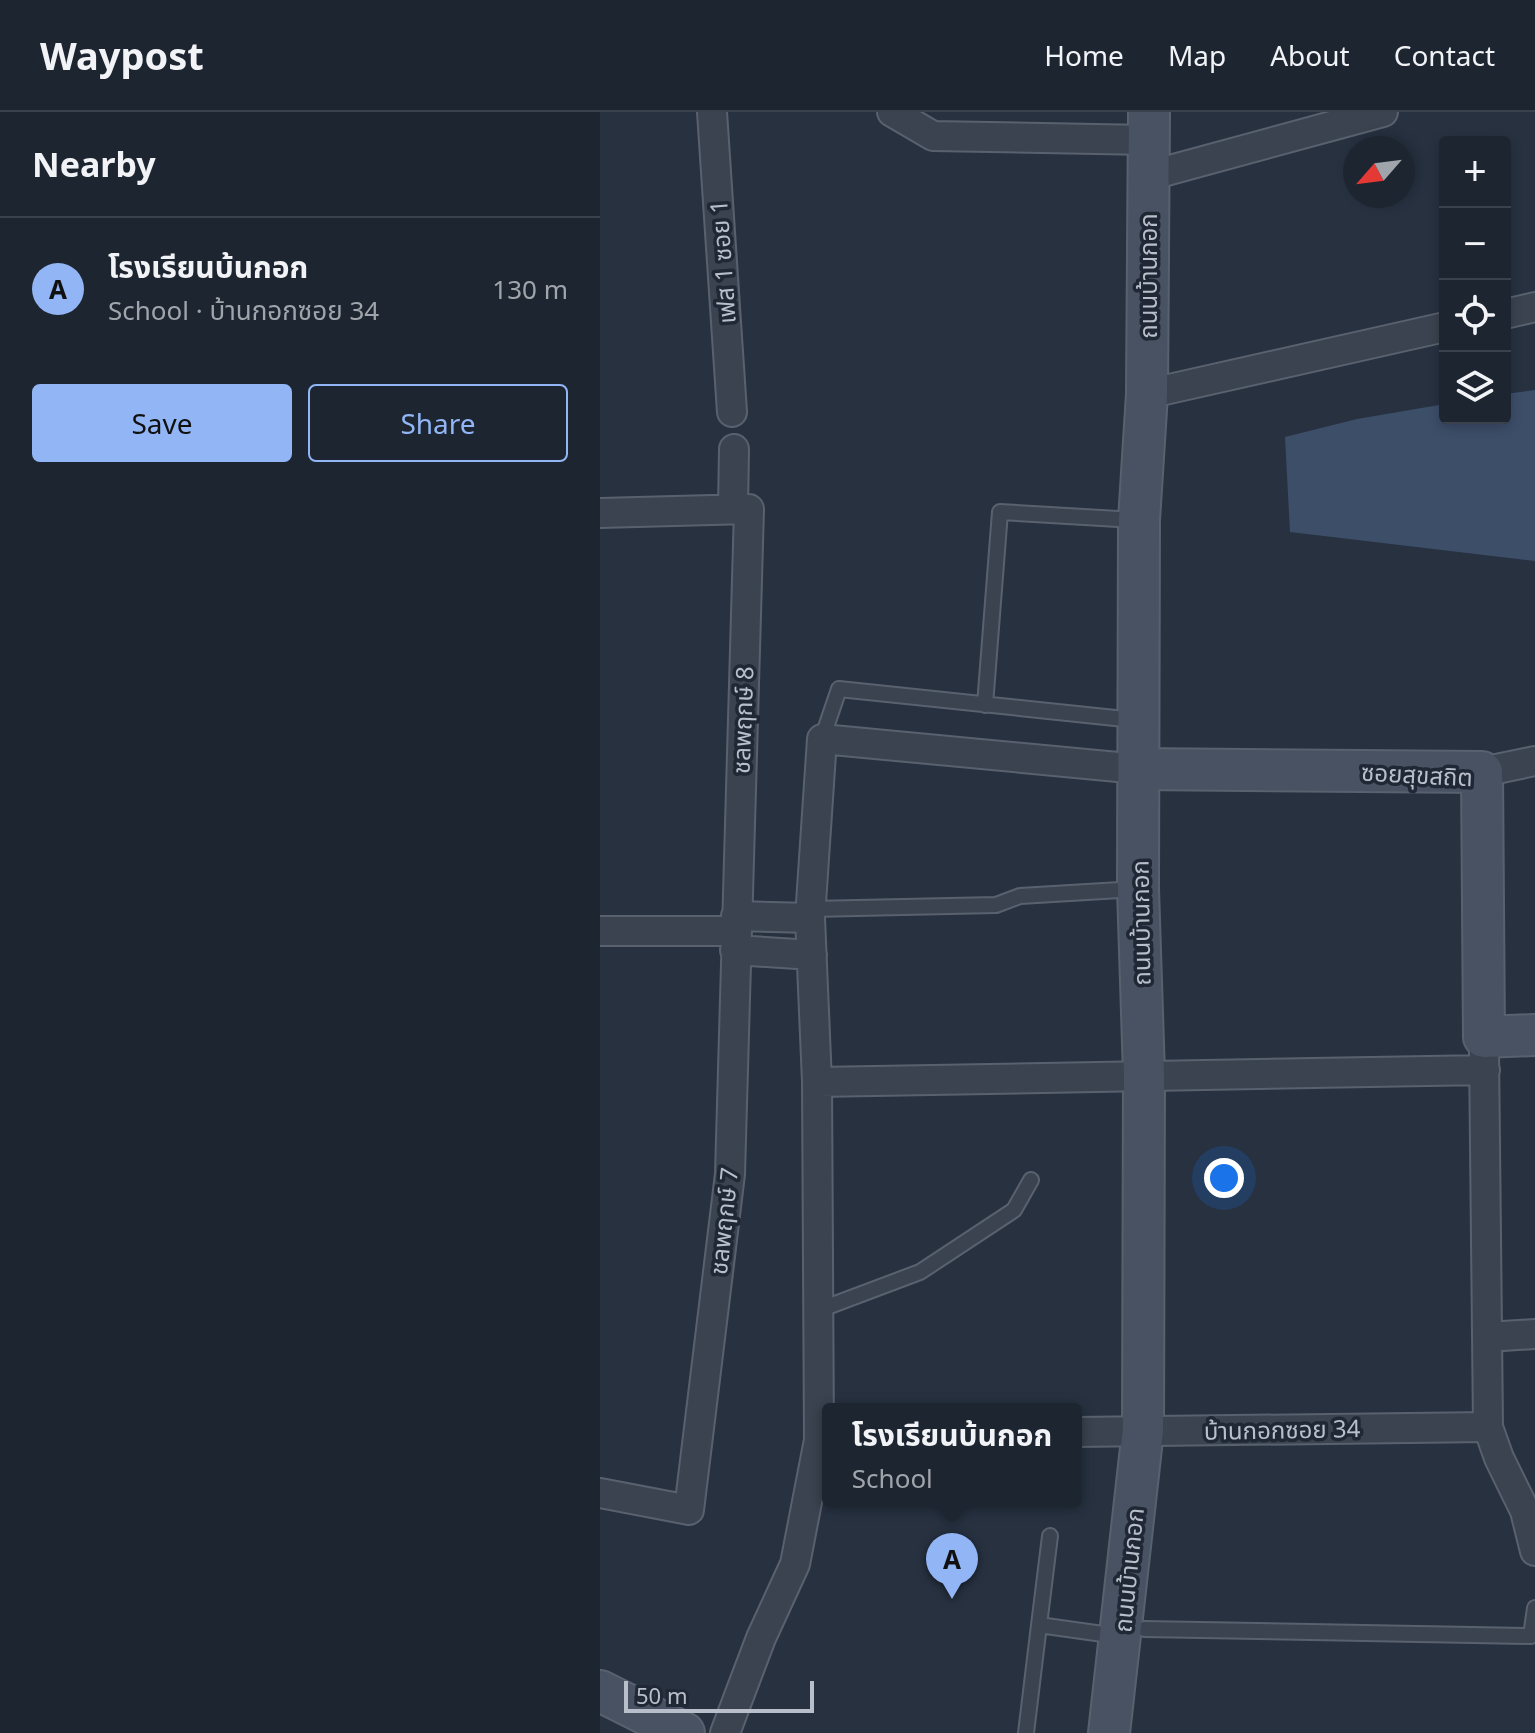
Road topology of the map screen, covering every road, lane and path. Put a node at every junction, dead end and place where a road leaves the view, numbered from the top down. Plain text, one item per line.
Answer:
1 (712, 112) edge
2 (892, 112) edge
3 (1383, 112) edge
4 (1148, 143) edge
5 (1535, 307) edge
6 (1511, 313) edge
7 (1439, 328) edge
8 (1147, 394) junction
9 (732, 412) dead end
10 (734, 449) dead end
11 (741, 509) junction
12 (600, 513) edge
13 (1139, 520) junction
14 (985, 705) junction
15 (1139, 720) junction
16 (822, 739) junction
17 (1535, 761) edge
18 (1139, 769) junction
19 (1482, 772) junction
20 (1138, 889) junction
21 (811, 914) junction
22 (600, 931) edge
23 (736, 932) junction
24 (812, 955) junction
25 (1535, 1035) edge
26 (1484, 1054) junction
27 (1144, 1075) junction
28 (817, 1082) junction
29 (1031, 1180) dead end
30 (819, 1310) junction
31 (1535, 1334) edge
32 (1487, 1337) junction
33 (823, 1403) edge
34 (1488, 1427) junction
35 (1143, 1430) junction
36 (1082, 1432) edge
37 (822, 1449) edge
38 (600, 1493) edge
39 (1050, 1536) dead end
40 (1535, 1551) edge
41 (1535, 1608) edge
42 (1039, 1625) junction
43 (1133, 1633) junction
44 (600, 1691) edge
45 (684, 1733) edge
46 (725, 1733) edge
47 (1026, 1733) edge
48 (1109, 1733) edge

1 - 9 street, เฟส 1 ซอย 1
2 - 4 street
3 - 4 street
4 - 8 street, ถนนบ้านกอก
5 - 6 street
7 - 8 street
8 - 13 street, ถนนบ้านกอก
10 - 11 street, ชลพฤกษ์ 8
11 - 12 street
11 - 23 street, ชลพฤกษ์ 8
13 - 14 lane
13 - 15 street, ถนนบ้านกอก
14 - 15 lane
14 - 16 lane
15 - 18 street, ถนนบ้านกอก
16 - 18 street
16 - 21 street
17 - 19 street
18 - 19 street, ซอยสุขสถิต
18 - 20 street, ถนนบ้านกอก
19 - 26 street, ซอยสุขสถิต
20 - 21 lane
20 - 27 street, ถนนบ้านกอก
21 - 23 street
21 - 24 street
22 - 23 street
23 - 24 street
23 - 38 street, ชลพฤกษ์ 7
24 - 28 street
25 - 26 street
26 - 27 street
26 - 32 street, ซอยสุขสถิต
27 - 28 street
27 - 35 street, ถนนบ้านกอก
28 - 30 street
29 - 30 lane
30 - 33 street
31 - 32 street
32 - 34 street, ซอยสุขสถิต
34 - 35 street, บ้านกอกซอย 34
34 - 40 street, ซอยสุขสถิต
35 - 36 street, บ้านกอกซอย 34
35 - 43 street, ถนนบ้านกอก
37 - 46 street
39 - 42 lane
41 - 43 lane
42 - 43 lane
42 - 47 lane
43 - 48 street, ถนนบ้านกอก
44 - 45 street

